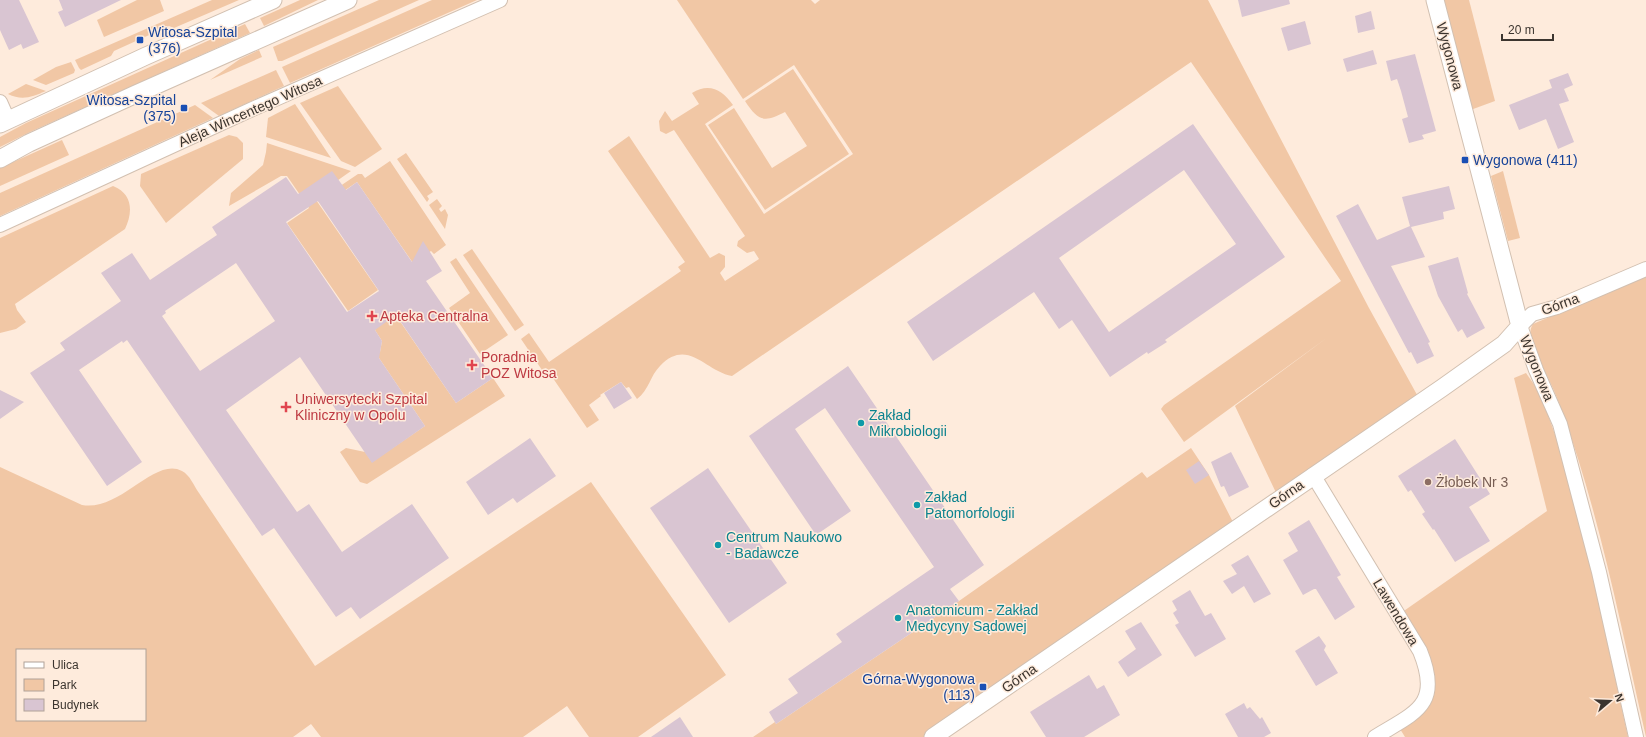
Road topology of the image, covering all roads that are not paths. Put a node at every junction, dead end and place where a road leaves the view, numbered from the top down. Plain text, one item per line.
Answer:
1 (273, 0) edge
2 (348, 0) edge
3 (500, 0) edge
4 (1435, 0) edge
5 (0, 102) edge
6 (4, 122) edge
7 (0, 159) edge
8 (0, 225) edge
9 (1646, 269) edge
10 (1520, 326) junction
11 (1313, 475) junction
12 (933, 737) edge
13 (1375, 737) edge
14 (1636, 737) edge

1 - 6 street
2 - 7 street
3 - 8 street, Aleja Wincentego Witosa
4 - 10 street, Wygonowa
5 - 6 street
9 - 10 street, Górna
10 - 11 street, Górna
10 - 14 street, Wygonowa
11 - 12 street, Górna
11 - 13 street, Lawendowa

